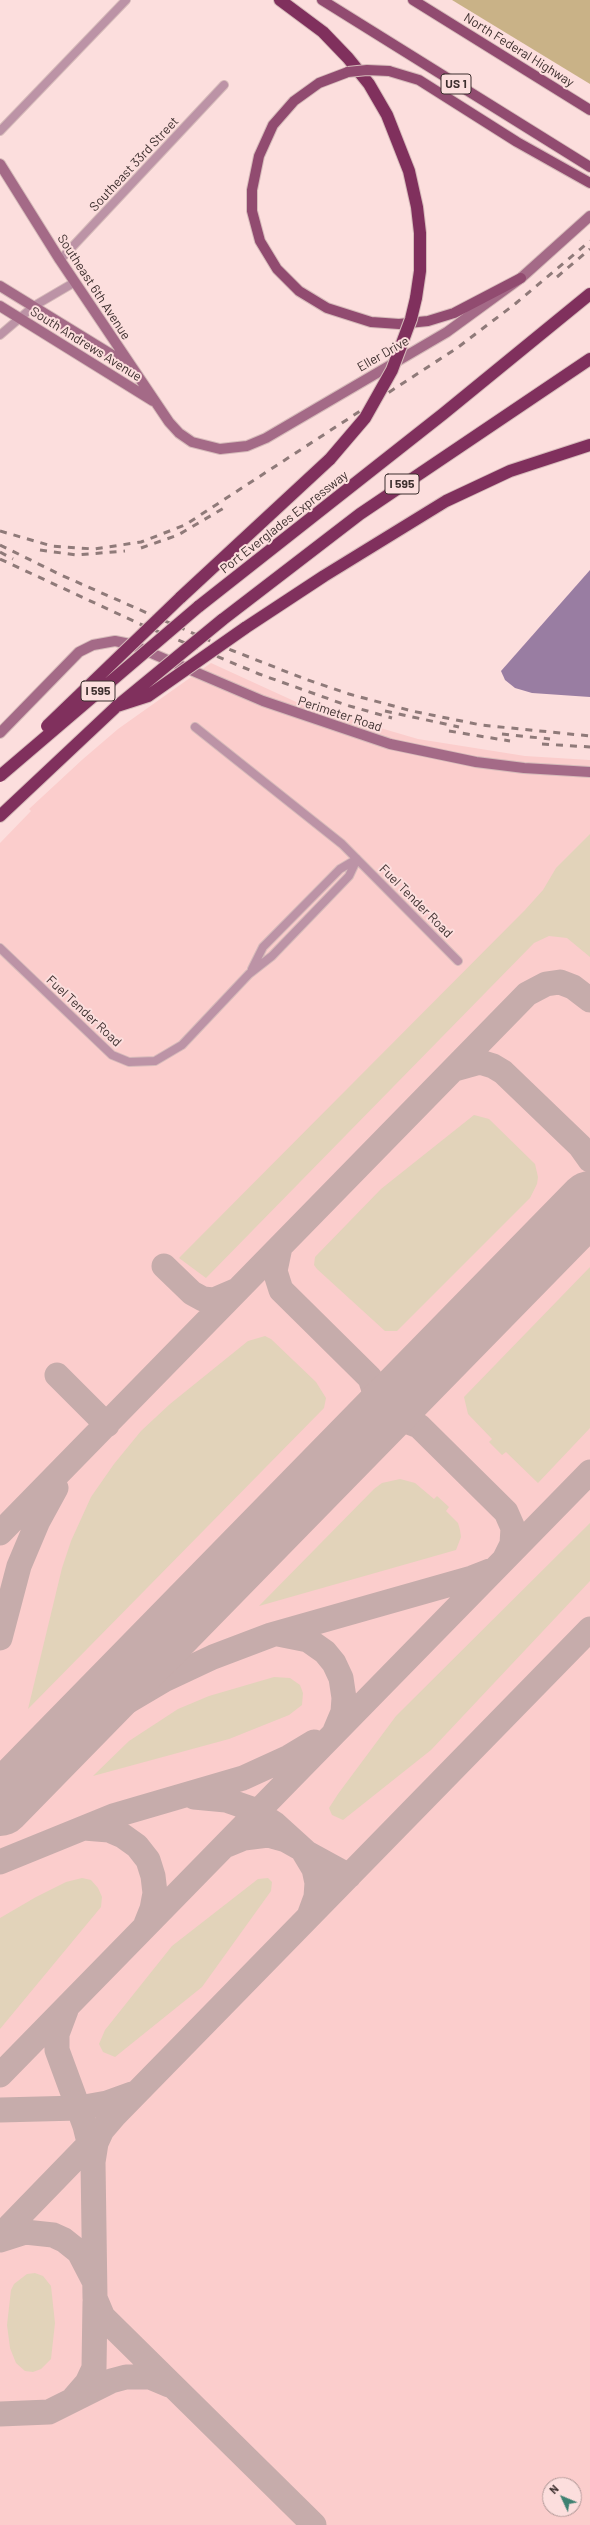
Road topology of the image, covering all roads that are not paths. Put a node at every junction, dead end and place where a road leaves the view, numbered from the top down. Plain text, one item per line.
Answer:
1 (126, 0) edge
2 (280, 0) edge
3 (322, 0) edge
4 (413, 0) edge
5 (224, 85) dead end
6 (590, 110) edge
7 (0, 131) edge
8 (0, 164) edge
9 (590, 167) edge
10 (590, 183) edge
11 (590, 216) edge
12 (60, 260) junction
13 (522, 278) junction
14 (74, 282) junction
15 (0, 286) edge
16 (590, 294) edge
17 (0, 306) edge
18 (34, 306) junction
19 (18, 317) junction
20 (0, 335) edge
21 (590, 359) edge
22 (131, 366) junction
23 (158, 405) junction
24 (169, 422) joint
25 (590, 445) edge
26 (117, 706) junction
27 (195, 727) dead end
28 (0, 732) edge
29 (590, 772) edge
30 (0, 775) edge
31 (0, 816) edge
32 (357, 859) junction
33 (0, 948) edge
34 (458, 961) dead end
35 (249, 974) junction

1 - 7 street
2 - 30 highway, bridge
3 - 9 main road, US 1
4 - 6 main road, North Federal Highway
5 - 12 street, Southeast 33rd Street
8 - 12 street, Southeast 6th Avenue
10 - 13 main road, bridge
11 - 13 street, Eller Drive
12 - 14 street, Southeast 6th Avenue
13 - 24 street, Eller Drive
14 - 18 street
14 - 22 street, Southeast 6th Avenue
15 - 18 street, South Andrews Avenue
16 - 30 highway, Port Everglades Expressway / I 595, bridge
17 - 19 street, South Andrews Avenue
18 - 19 street
18 - 22 street, South Andrews Avenue
19 - 20 street
19 - 23 street, South Andrews Avenue
21 - 26 highway, I 595, bridge
22 - 23 street, Southeast 6th Avenue
23 - 24 street, Southeast 6th Avenue
25 - 26 highway, bridge
26 - 31 highway, I 595
27 - 32 street, Fuel Tender Road
28 - 29 street, Perimeter Road
32 - 34 street, Fuel Tender Road
32 - 35 street, Fuel Tender Road
32 - 35 street, Fuel Tender Road
33 - 35 street, Fuel Tender Road

